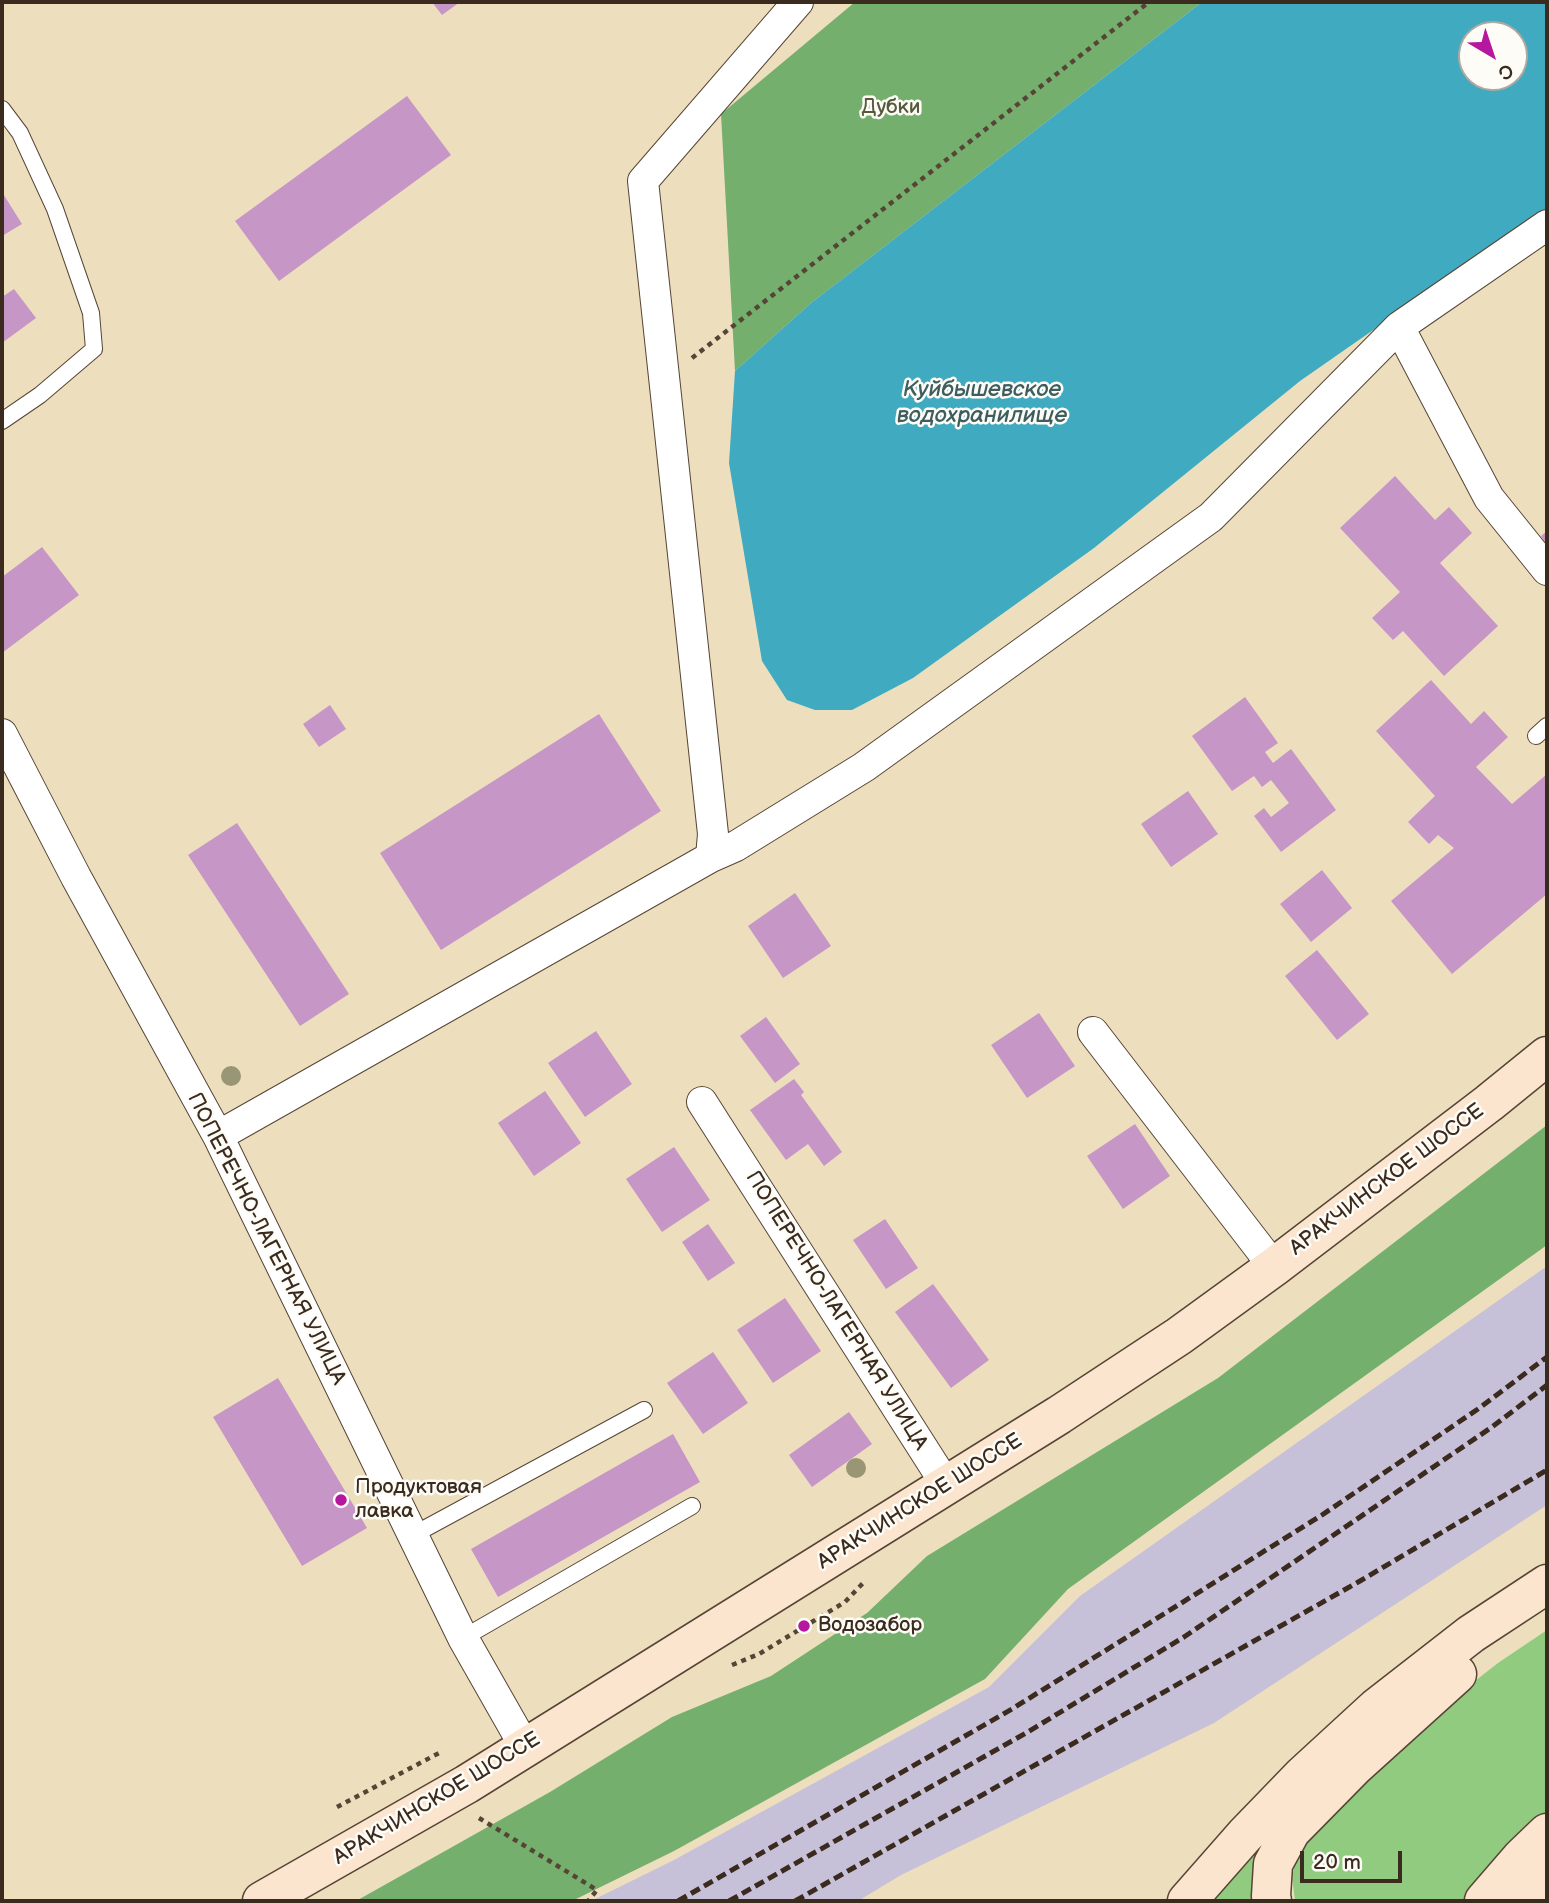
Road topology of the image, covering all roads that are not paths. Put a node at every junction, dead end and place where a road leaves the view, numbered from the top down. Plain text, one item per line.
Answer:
1 (798, 2) edge
2 (2, 109) edge
3 (1547, 225) edge
4 (1399, 327) junction
5 (2, 421) edge
6 (1547, 570) edge
7 (2, 734) edge
8 (710, 857) junction
9 (1093, 1032) dead end
10 (1547, 1056) edge
11 (702, 1102) dead end
12 (218, 1136) junction
13 (1274, 1266) junction
14 (644, 1410) dead end
15 (947, 1486) junction
16 (692, 1506) dead end
17 (413, 1535) junction
18 (1547, 1584) edge
19 (1547, 1593) edge
20 (463, 1638) junction
21 (525, 1747) junction
22 (1547, 1833) edge
23 (1547, 1876) edge
24 (262, 1901) edge
25 (1187, 1901) edge
26 (1272, 1901) edge
27 (1484, 1901) edge
28 (1525, 1901) edge

1 - 8 street
2 - 5 lane
3 - 4 street
4 - 6 street
4 - 8 street
7 - 12 street, ПОПЕРЕЧНО-ЛАГЕРНАЯ УЛИЦА
8 - 12 street
9 - 13 street
10 - 13 main road, АРАКЧИНСКОЕ ШОССЕ
11 - 15 street, ПОПЕРЕЧНО-ЛАГЕРНАЯ УЛИЦА
12 - 17 street, ПОПЕРЕЧНО-ЛАГЕРНАЯ УЛИЦА
13 - 15 main road, АРАКЧИНСКОЕ ШОССЕ
14 - 17 lane
15 - 21 main road, АРАКЧИНСКОЕ ШОССЕ
16 - 20 lane
17 - 20 street, ПОПЕРЕЧНО-ЛАГЕРНАЯ УЛИЦА
18 - 25 main road
19 - 26 main road
20 - 21 street, ПОПЕРЕЧНО-ЛАГЕРНАЯ УЛИЦА
21 - 24 main road, АРАКЧИНСКОЕ ШОССЕ
22 - 27 main road
23 - 28 main road

